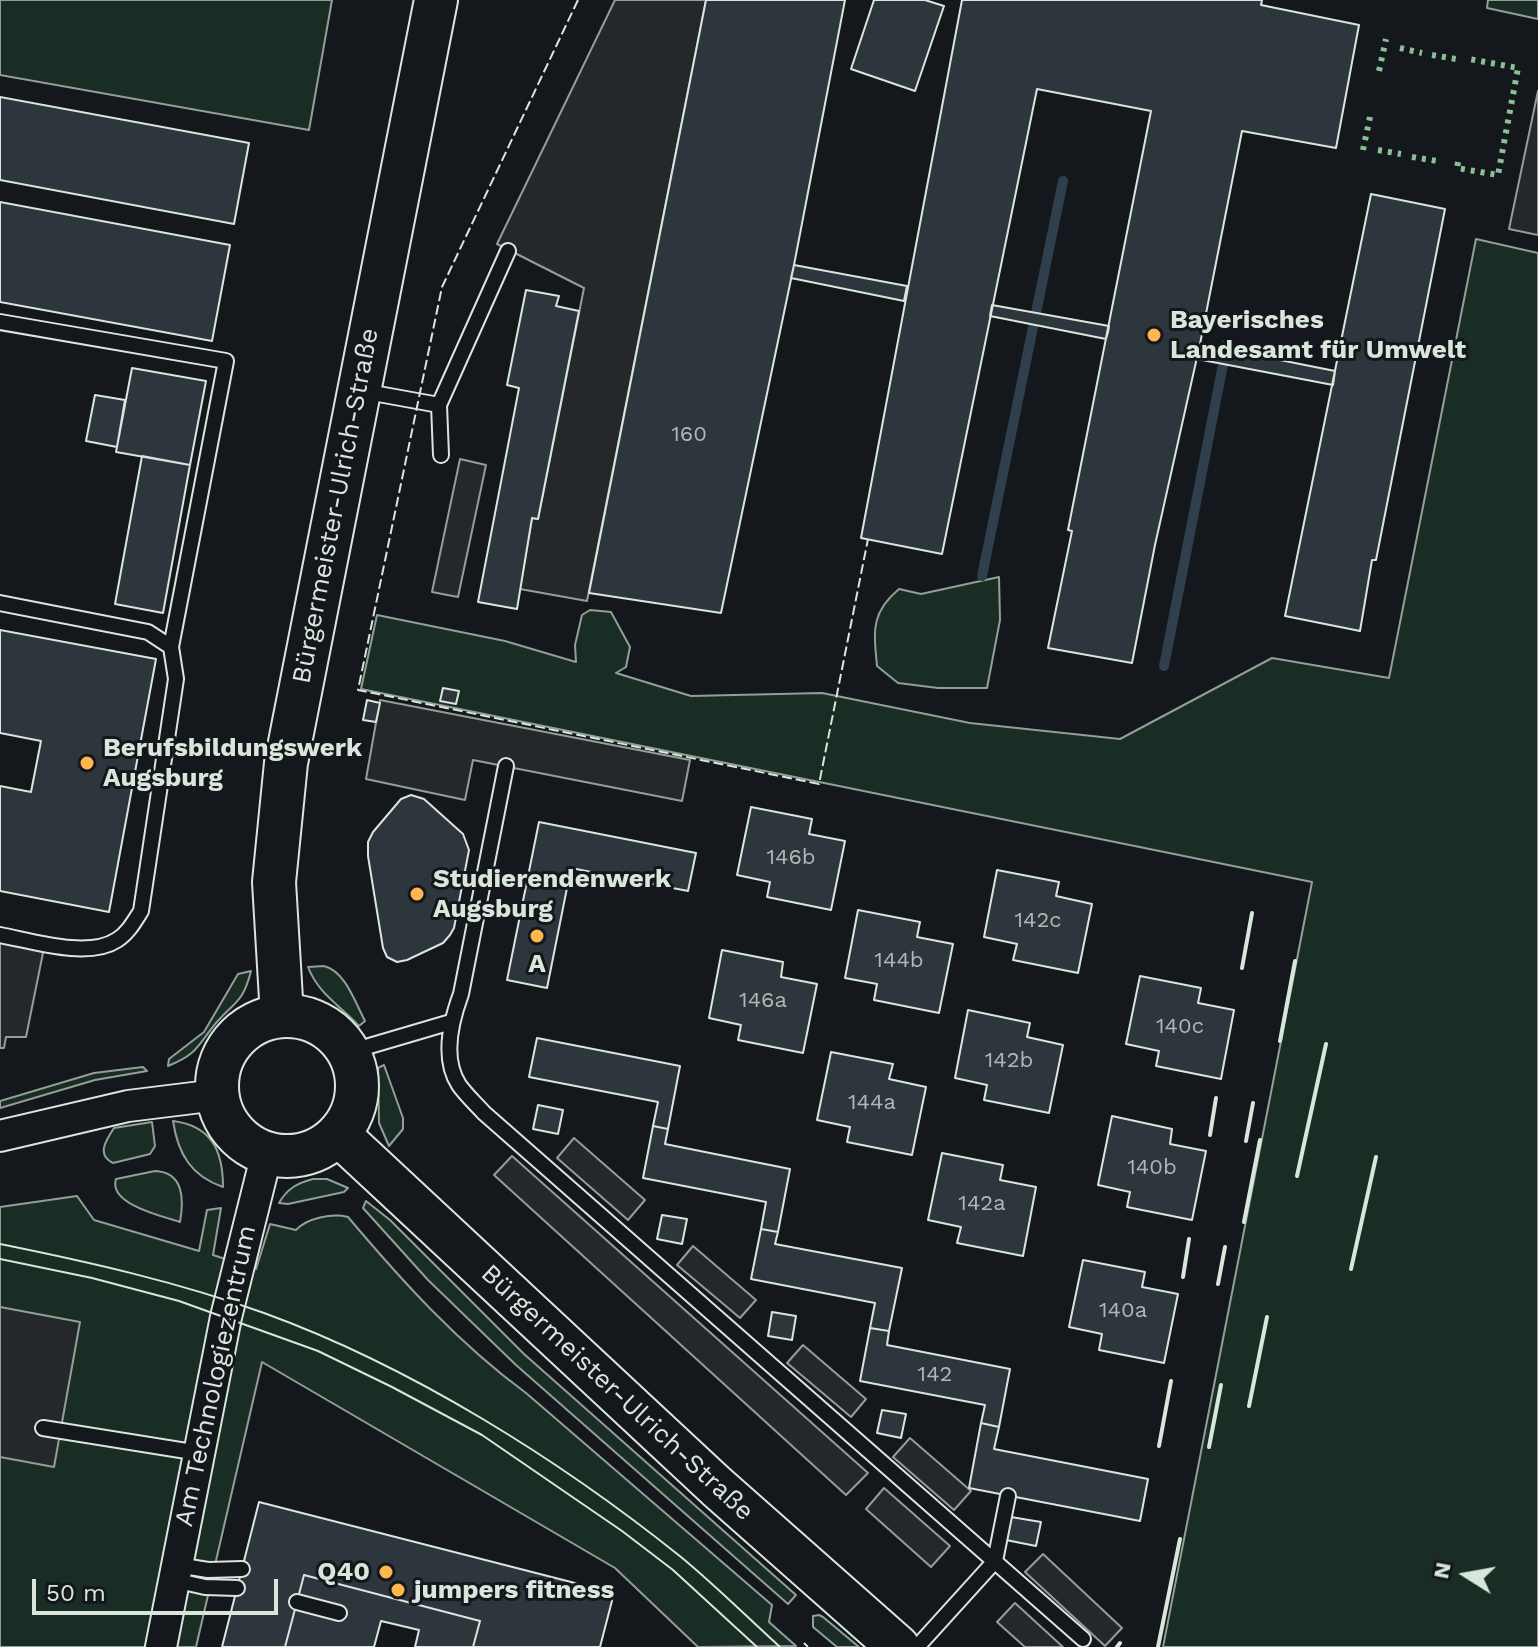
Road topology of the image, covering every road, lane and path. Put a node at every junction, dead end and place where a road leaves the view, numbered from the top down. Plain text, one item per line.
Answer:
1 (436, 0) edge
2 (508, 251) dead end
3 (0, 322) edge
4 (358, 390) junction
5 (439, 405) junction
6 (441, 455) dead end
7 (0, 603) edge
8 (171, 647) junction
9 (506, 766) dead end
10 (0, 935) edge
11 (282, 1016) junction
12 (451, 1022) junction
13 (349, 1052) junction
14 (217, 1095) junction
15 (0, 1136) edge
16 (340, 1136) junction
17 (267, 1153) junction
18 (43, 1428) dead end
19 (199, 1453) junction
20 (1008, 1496) dead end
21 (995, 1561) junction
22 (242, 1569) dead end
23 (176, 1572) junction
24 (237, 1588) dead end
25 (297, 1602) dead end
26 (339, 1613) dead end
27 (1083, 1639) dead end
28 (161, 1647) edge
29 (898, 1647) edge
30 (917, 1647) edge

1 - 4 main road, Bürgermeister-Ulrich-Straße
2 - 5 lane
3 - 8 lane
4 - 5 lane
4 - 11 main road, Bürgermeister-Ulrich-Straße
5 - 6 lane
7 - 8 lane
8 - 10 lane
9 - 12 lane
11 - 13 main road
11 - 14 main road
12 - 13 lane
12 - 21 lane
13 - 16 main road
14 - 15 street
14 - 17 main road
16 - 17 main road
16 - 29 main road, Bürgermeister-Ulrich-Straße
17 - 19 street, Am Technologiezentrum
18 - 19 lane
19 - 23 street, Am Technologiezentrum
20 - 21 lane
21 - 27 lane
21 - 30 lane
22 - 23 lane
23 - 24 lane
23 - 28 street, Am Technologiezentrum
25 - 26 lane

